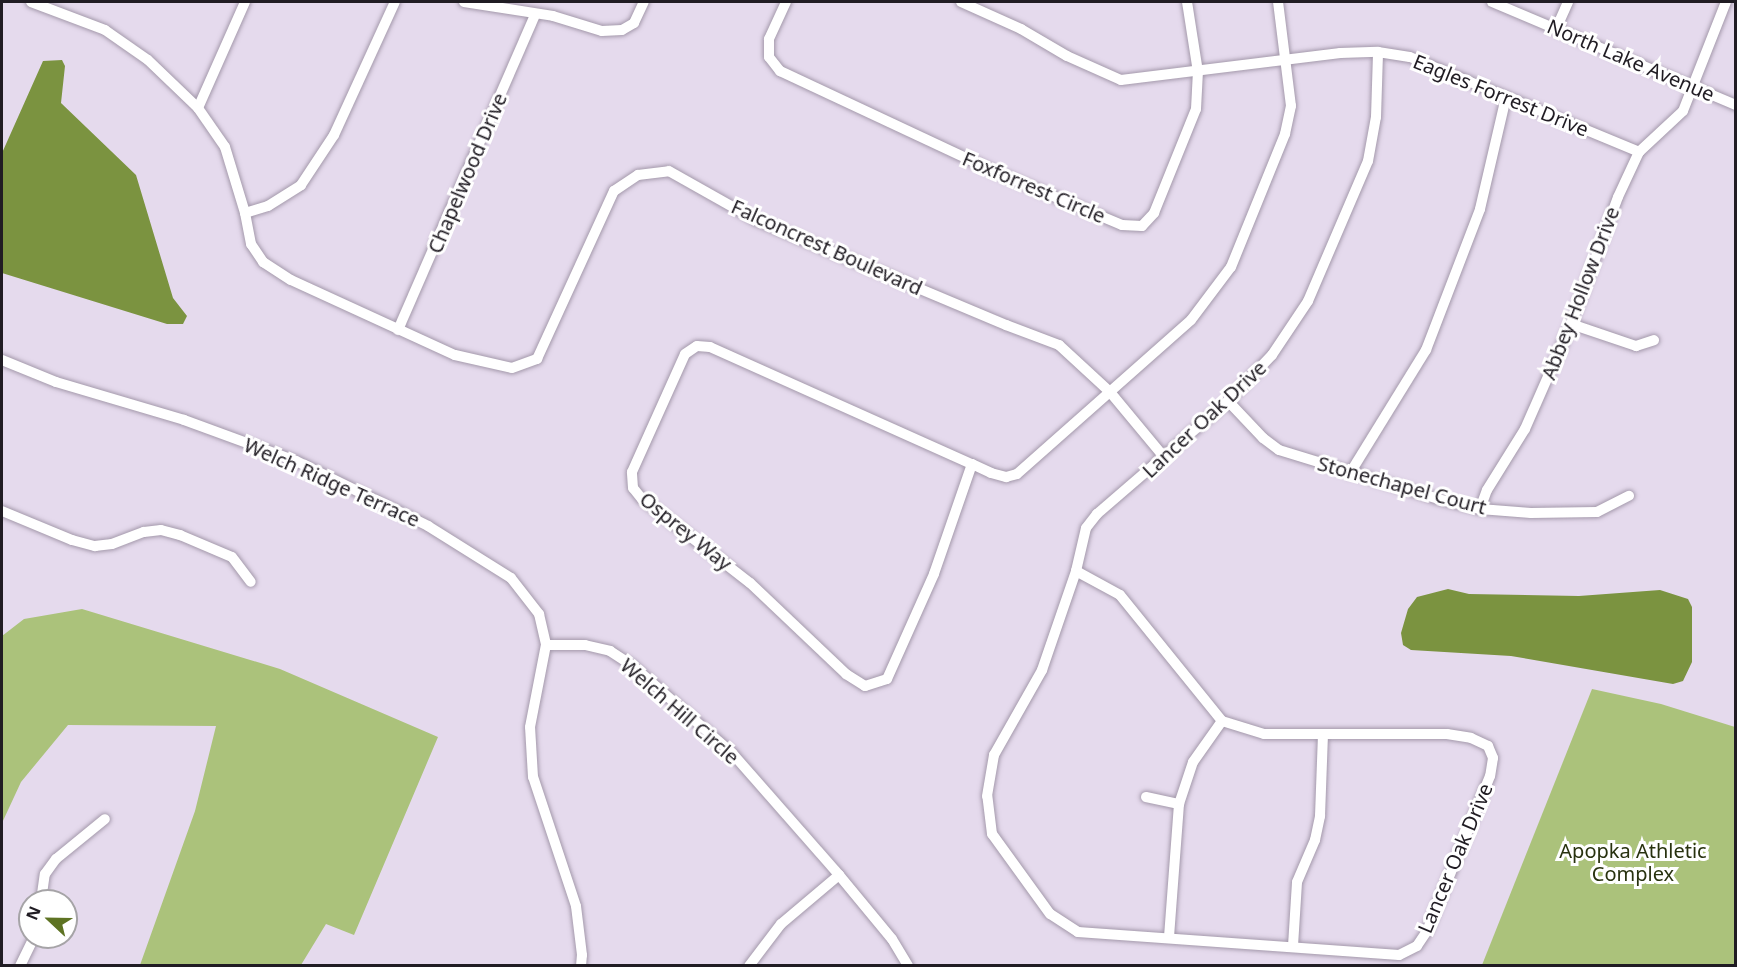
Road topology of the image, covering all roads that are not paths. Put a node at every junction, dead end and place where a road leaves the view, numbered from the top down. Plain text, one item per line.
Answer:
1 (31, 2) edge
2 (245, 2) edge
3 (395, 2) edge
4 (464, 2) edge
5 (644, 2) edge
6 (786, 2) edge
7 (961, 2) edge
8 (1187, 2) edge
9 (1278, 2) edge
10 (1492, 2) edge
11 (1568, 2) edge
12 (1726, 2) edge
13 (536, 15) junction
14 (1556, 29) junction
15 (1378, 52) junction
16 (1287, 60) junction
17 (1198, 72) junction
18 (1692, 86) junction
19 (1506, 97) junction
20 (1736, 105) edge
21 (198, 108) junction
22 (1639, 152) junction
23 (245, 213) junction
24 (1571, 324) junction
25 (398, 330) junction
26 (1654, 340) dead end
27 (2, 360) edge
28 (1110, 392) junction
29 (1228, 401) junction
30 (1164, 457) junction
31 (972, 464) junction
32 (1350, 473) junction
33 (1629, 496) dead end
34 (1480, 509) junction
35 (2, 511) edge
36 (1076, 571) junction
37 (251, 582) dead end
38 (546, 645) junction
39 (1222, 721) junction
40 (1323, 736) junction
41 (1146, 796) dead end
42 (1179, 804) junction
43 (105, 819) dead end
44 (839, 875) junction
45 (42, 889) edge
46 (1169, 937) junction
47 (1293, 946) junction
48 (28, 949) edge
49 (20, 966) edge
50 (580, 966) edge
51 (749, 966) edge
52 (908, 966) edge

1 - 21 street, Falconcrest Boulevard
2 - 21 street
3 - 23 street
4 - 13 street
5 - 13 street
6 - 17 street, Foxforrest Circle
7 - 17 street, Eagles Forrest Drive
8 - 17 street, Foxforrest Circle
9 - 16 street, Osprey Way
10 - 14 street, North Lake Avenue
11 - 14 street
12 - 18 street, Abbey Hollow Drive
13 - 25 street, Chapelwood Drive
14 - 18 street, North Lake Avenue
15 - 16 street, Eagles Forrest Drive
15 - 19 street, Eagles Forrest Drive
15 - 29 street, Lancer Oak Drive
16 - 17 street, Eagles Forrest Drive
16 - 28 street, Osprey Way
18 - 20 street, North Lake Avenue
18 - 22 street, Abbey Hollow Drive
19 - 22 street, Eagles Forrest Drive
19 - 32 street
21 - 23 street, Falconcrest Boulevard
22 - 24 street, Abbey Hollow Drive
23 - 25 street, Falconcrest Boulevard
24 - 26 street
24 - 34 street, Abbey Hollow Drive
25 - 28 street, Falconcrest Boulevard
27 - 38 street, Welch Ridge Terrace
28 - 30 street, Falconcrest Boulevard
28 - 31 street, Osprey Way
29 - 30 street, Lancer Oak Drive
29 - 32 street, Stonechapel Court
30 - 36 street, Lancer Oak Drive
31 - 31 street, Osprey Way
32 - 34 street, Stonechapel Court
33 - 34 street, Stonechapel Court
35 - 37 street
36 - 39 street
36 - 46 street, Lancer Oak Drive
38 - 44 street, Welch Hill Circle
38 - 50 street
39 - 40 street, Lancer Oak Drive
39 - 42 street
40 - 47 street
40 - 47 street, Lancer Oak Drive
41 - 42 street
42 - 46 street
43 - 45 street
44 - 51 street
44 - 52 street, Welch Hill Circle
46 - 47 street, Lancer Oak Drive
48 - 49 street

